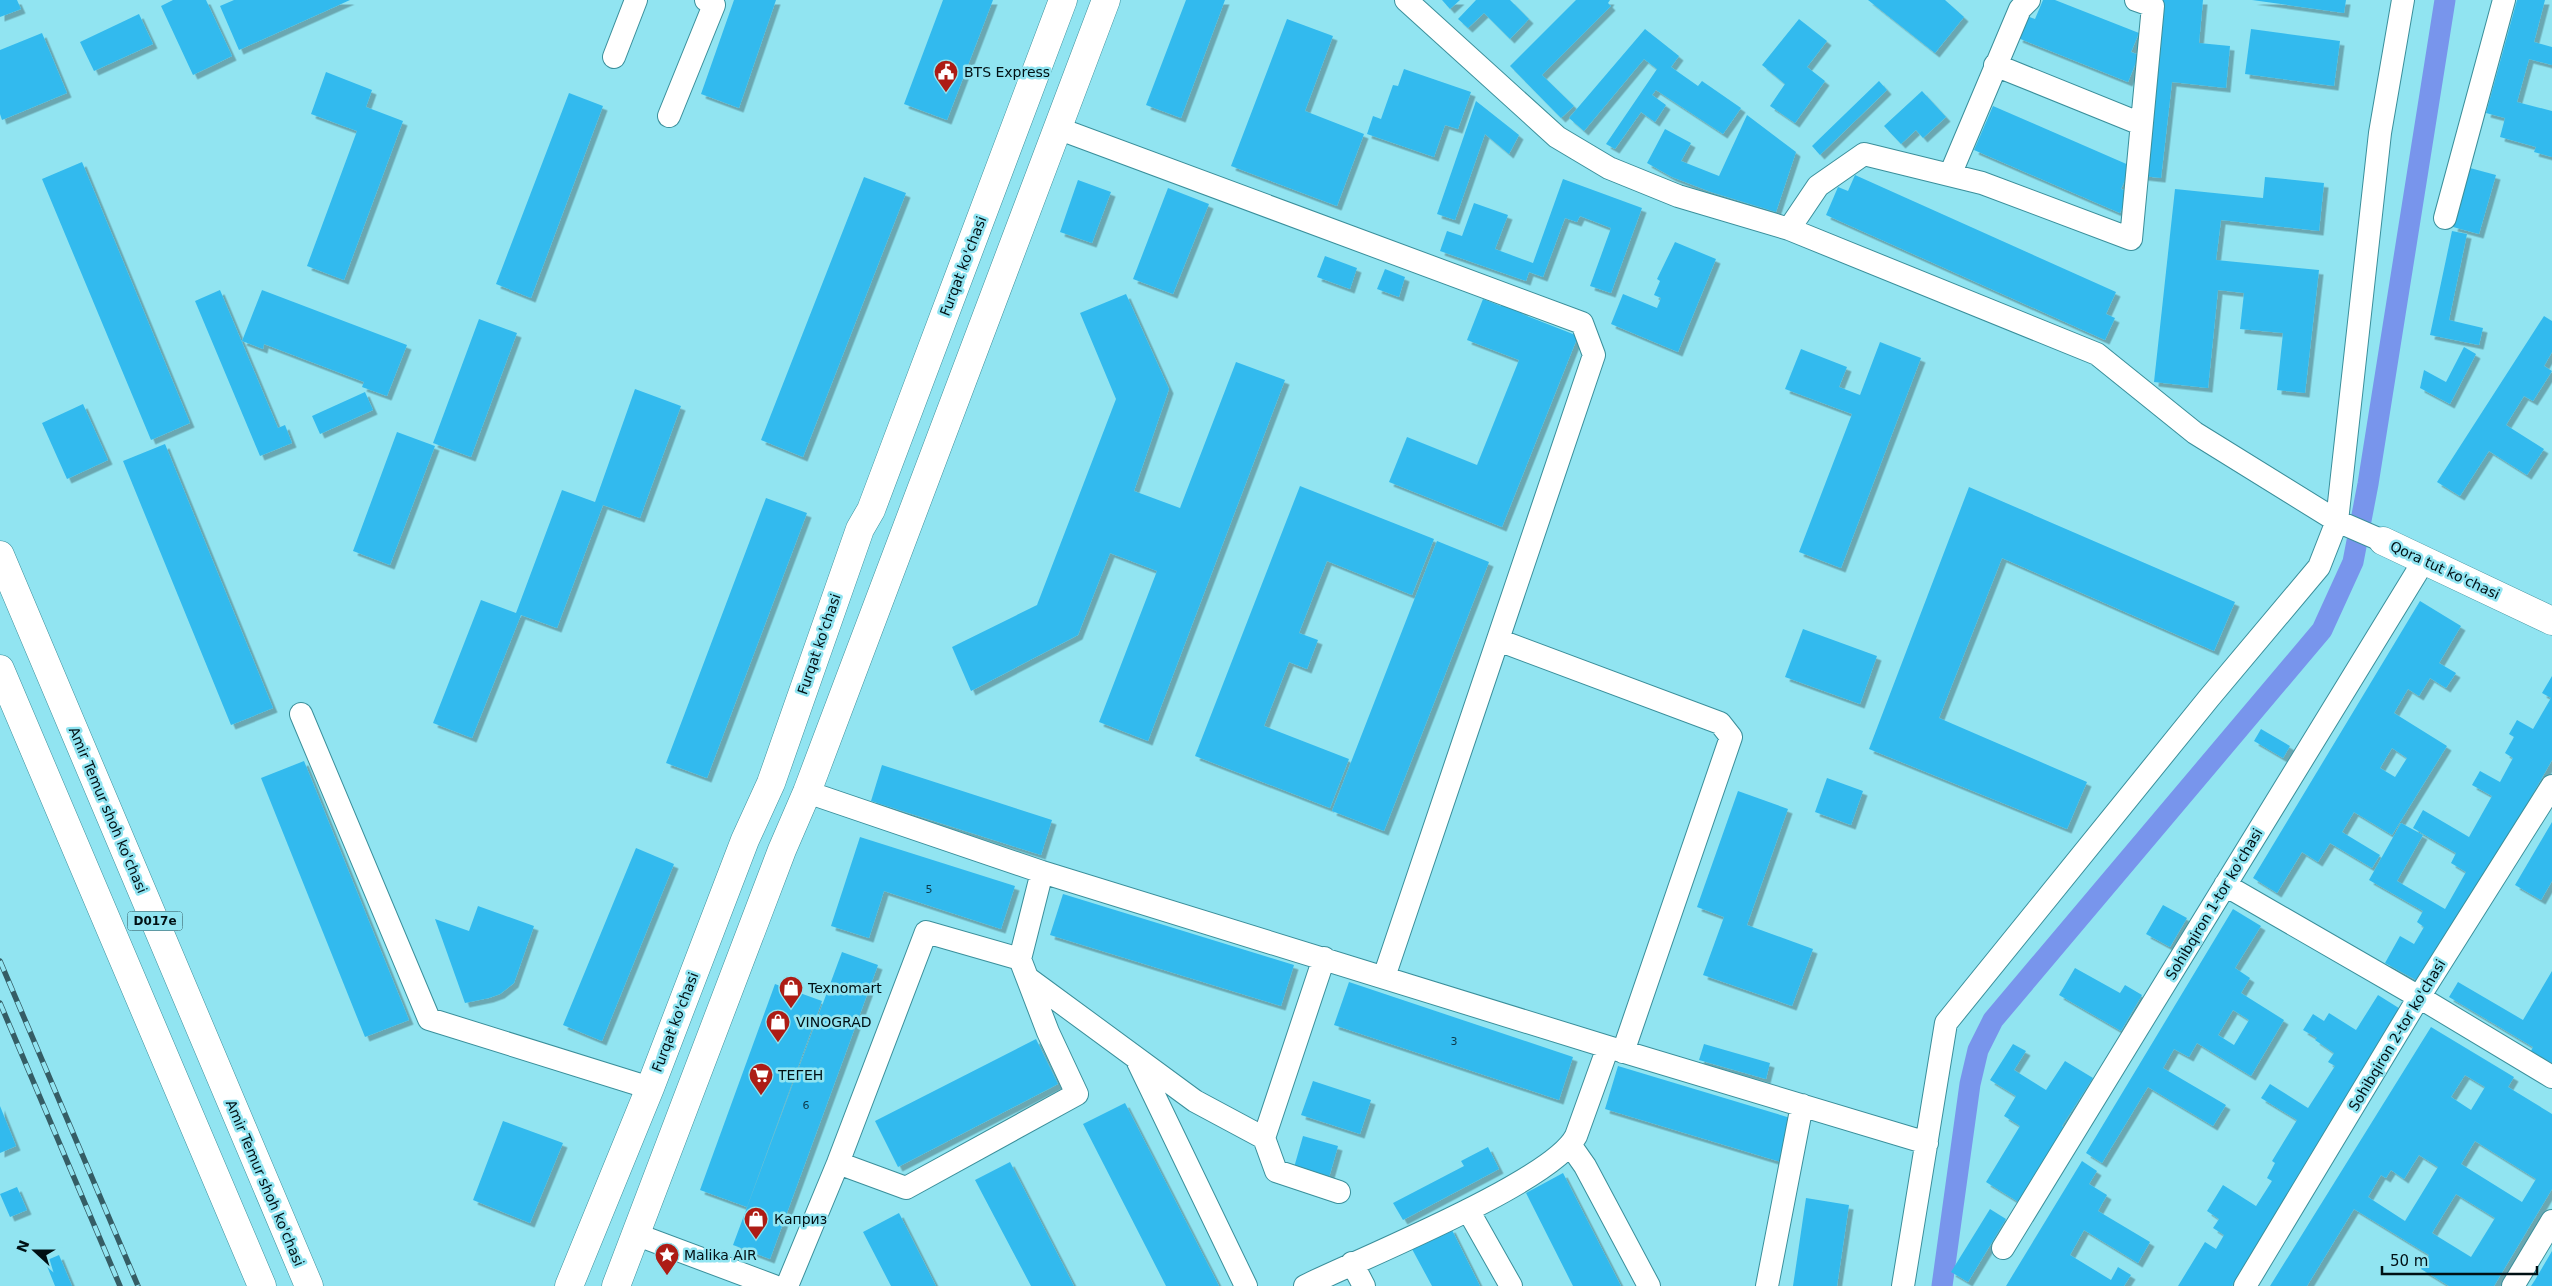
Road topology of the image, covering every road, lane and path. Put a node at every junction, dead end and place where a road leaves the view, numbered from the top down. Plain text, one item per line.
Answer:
1 (636, 0) edge
2 (706, 0) edge
3 (1064, 0) edge
4 (1106, 0) edge
5 (1406, 0) edge
6 (2029, 0) edge
7 (2136, 0) edge
8 (2403, 0) edge
9 (2504, 0) edge
10 (614, 57) dead end
11 (1995, 64) junction
12 (669, 116) dead end
13 (2141, 124) junction
14 (1057, 128) junction
15 (1950, 175) junction
16 (2445, 218) dead end
17 (1789, 229) junction
18 (2338, 522) junction
19 (2383, 542) joint
20 (0, 555) edge
21 (2424, 559) junction
22 (2552, 621) edge
23 (1498, 640) junction
24 (0, 669) edge
25 (301, 714) dead end
26 (2552, 786) edge
27 (807, 792) junction
28 (1042, 872) junction
29 (2225, 885) junction
30 (1324, 958) junction
31 (1024, 969) junction
32 (1384, 977) junction
33 (2419, 997) junction
34 (1616, 1050) junction
35 (1136, 1060) junction
36 (2552, 1077) edge
37 (650, 1088) junction
38 (1802, 1105) junction
39 (1264, 1138) junction
40 (1927, 1143) junction
41 (1571, 1146) junction
42 (838, 1162) junction
43 (1339, 1192) dead end
44 (1468, 1210) junction
45 (2552, 1221) edge
46 (635, 1234) junction
47 (2003, 1248) dead end
48 (1352, 1263) junction
49 (262, 1286) edge
50 (309, 1286) edge
51 (569, 1286) edge
52 (616, 1286) edge
53 (774, 1286) edge
54 (787, 1286) edge
55 (1246, 1286) edge
56 (1306, 1286) edge
57 (1364, 1286) edge
58 (1511, 1286) edge
59 (1649, 1286) edge
60 (1767, 1286) edge
61 (1903, 1286) edge
62 (2245, 1286) edge
63 (2513, 1286) edge

1 - 10 street
2 - 12 street
3 - 37 main road, Furqat ko'chasi
4 - 14 main road
5 - 17 street, Qora tut ko'chasi
6 - 11 street
7 - 13 street
8 - 18 street
9 - 16 street
11 - 13 street
11 - 15 street
13 - 15 street
14 - 23 street
14 - 27 main road
15 - 17 street
17 - 18 street, Qora tut ko'chasi
18 - 19 street, Qora tut ko'chasi
18 - 40 street
19 - 21 main road, Qora tut ko'chasi
20 - 50 main road, Amir Temur shoh ko'chasi / D017e
21 - 22 main road, Qora tut ko'chasi
21 - 29 street, Sohibqiron 1-tor ko'chasi
23 - 32 street
23 - 34 street
24 - 49 main road, D017e
25 - 37 street
26 - 33 street, Sohibqiron 2-tor ko'chasi
27 - 28 street
27 - 46 main road
28 - 30 street
28 - 31 street
29 - 33 street
29 - 47 street, Sohibqiron 1-tor ko'chasi
30 - 32 street
30 - 39 street
31 - 35 street
31 - 42 street
31 - 42 street
32 - 34 street
33 - 36 street
33 - 62 street, Sohibqiron 2-tor ko'chasi
34 - 38 street
34 - 41 street
35 - 39 street
35 - 55 street
37 - 51 main road, Furqat ko'chasi
38 - 40 street
38 - 60 street
39 - 43 street
40 - 61 street
41 - 44 street
41 - 59 street
42 - 54 street
44 - 48 street
44 - 58 street
45 - 63 street
46 - 52 main road
46 - 53 street
48 - 56 street
48 - 57 street

